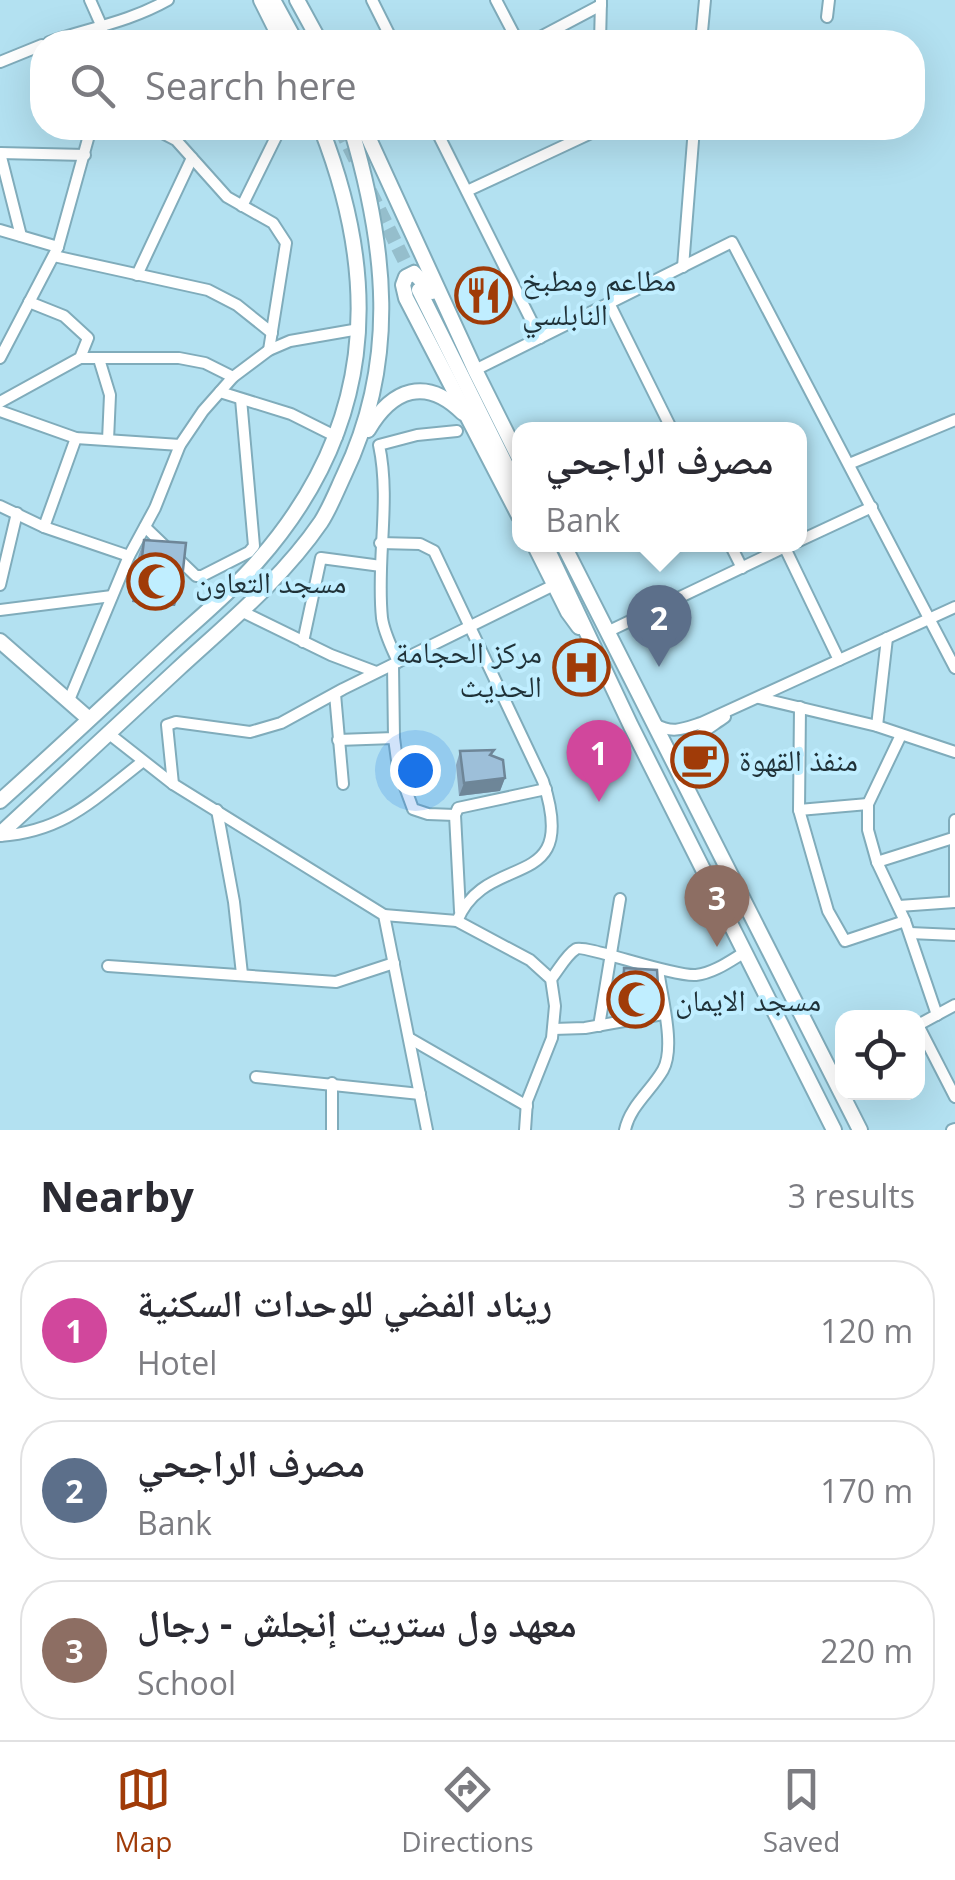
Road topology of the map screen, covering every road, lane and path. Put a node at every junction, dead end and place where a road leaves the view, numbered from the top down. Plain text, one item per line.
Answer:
1 (90, 0) edge
2 (168, 0) edge
3 (261, 0) edge
4 (274, 0) edge
5 (297, 0) edge
6 (372, 0) edge
7 (496, 0) edge
8 (705, 0) edge
9 (829, 0) edge
10 (601, 2) edge
11 (827, 17) dead end
12 (102, 27) junction
13 (92, 30) edge
14 (102, 30) edge
15 (276, 30) edge
16 (290, 30) edge
17 (313, 30) edge
18 (387, 30) edge
19 (512, 30) edge
20 (552, 30) edge
21 (600, 30) edge
22 (702, 30) edge
23 (30, 50) edge
24 (0, 62) edge
25 (88, 140) edge
26 (176, 140) edge
27 (275, 140) edge
28 (325, 140) edge
29 (354, 140) edge
30 (369, 140) edge
31 (442, 140) edge
32 (574, 140) edge
33 (693, 140) edge
34 (0, 153) edge
35 (84, 154) junction
36 (192, 158) junction
37 (467, 191) junction
38 (242, 206) junction
39 (0, 230) edge
40 (21, 236) junction
41 (56, 252) junction
42 (683, 266) junction
43 (137, 274) junction
44 (418, 290) tunnel mouth
45 (29, 302) junction
46 (609, 304) junction
47 (450, 317) junction
48 (360, 329) junction
49 (272, 333) junction
50 (540, 338) junction
51 (269, 350) junction
52 (0, 358) edge
53 (80, 358) junction
54 (99, 359) junction
55 (474, 370) junction
56 (233, 377) junction
57 (220, 392) junction
58 (240, 400) junction
59 (0, 402) edge
60 (0, 410) edge
61 (955, 420) edge
62 (668, 422) edge
63 (472, 424) junction
64 (457, 430) dead end
65 (337, 437) junction
66 (76, 438) junction
67 (108, 440) junction
68 (512, 444) edge
69 (180, 445) junction
70 (357, 448) junction
71 (849, 464) junction
72 (512, 477) edge
73 (512, 502) edge
74 (0, 506) edge
75 (872, 507) junction
76 (17, 514) junction
77 (145, 527) junction
78 (44, 528) junction
79 (807, 537) edge
80 (5, 540) edge
81 (380, 542) junction
82 (538, 552) edge
83 (549, 552) edge
84 (567, 552) edge
85 (734, 552) edge
86 (775, 552) edge
87 (791, 552) edge
88 (128, 556) junction
89 (381, 566) junction
90 (742, 568) junction
91 (0, 585) edge
92 (554, 585) junction
93 (112, 596) junction
94 (955, 607) edge
95 (0, 610) edge
96 (241, 612) junction
97 (930, 618) junction
98 (470, 626) junction
99 (607, 632) junction
100 (886, 638) junction
101 (0, 641) edge
102 (303, 642) junction
103 (594, 645) junction
104 (840, 660) junction
105 (395, 663) junction
106 (955, 668) edge
107 (377, 672) junction
108 (335, 694) junction
109 (759, 698) junction
110 (69, 700) junction
111 (739, 708) junction
112 (800, 708) junction
113 (89, 719) junction
114 (654, 724) junction
115 (878, 726) junction
116 (108, 733) junction
117 (902, 735) junction
118 (394, 738) junction
119 (338, 740) junction
120 (955, 752) edge
121 (142, 762) junction
122 (678, 771) junction
123 (173, 784) junction
124 (343, 784) dead end
125 (546, 789) junction
126 (0, 801) edge
127 (868, 804) junction
128 (217, 810) junction
129 (799, 810) junction
130 (455, 814) junction
131 (955, 820) edge
132 (0, 835) edge
133 (952, 838) junction
134 (877, 862) junction
135 (620, 899) dead end
136 (955, 902) edge
137 (898, 906) junction
138 (384, 915) junction
139 (459, 917) junction
140 (906, 920) junction
141 (910, 933) junction
142 (955, 935) edge
143 (745, 952) junction
144 (612, 958) junction
145 (394, 963) junction
146 (108, 966) dead end
147 (658, 968) junction
148 (242, 974) junction
149 (551, 979) junction
150 (955, 1005) edge
151 (663, 1014) junction
152 (937, 1015) junction
153 (925, 1021) edge
154 (599, 1026) junction
155 (553, 1029) junction
156 (409, 1038) junction
157 (925, 1038) edge
158 (835, 1066) edge
159 (256, 1077) dead end
160 (332, 1082) junction
161 (420, 1094) junction
162 (955, 1096) edge
163 (848, 1100) edge
164 (527, 1106) junction
165 (832, 1129) edge
166 (332, 1130) edge
167 (427, 1130) edge
168 (525, 1130) edge
169 (625, 1130) edge
170 (860, 1130) edge

1 - 12 street
2 - 12 street
3 - 15 main road
4 - 16 main road
5 - 17 main road
6 - 18 street
7 - 19 street
8 - 22 street
9 - 11 street
10 - 20 street
10 - 21 street
12 - 13 street
12 - 14 street
23 - 24 street
25 - 35 street
26 - 36 street
27 - 38 street
28 - 48 main road
29 - 70 main road
30 - 47 main road
31 - 37 street
32 - 37 street
33 - 42 street
34 - 35 street
34 - 40 street
35 - 41 street
36 - 38 street
36 - 43 street
37 - 50 street
38 - 49 street
39 - 40 street
40 - 41 street
41 - 43 street
41 - 45 street
42 - 46 street
42 - 71 street
43 - 49 street
44 - 72 main road
45 - 52 street
45 - 53 street
46 - 50 street
46 - 62 street
47 - 55 main road
47 - 63 main road
48 - 51 street
48 - 65 main road
49 - 51 street
50 - 55 street
51 - 56 street
53 - 54 street
53 - 59 street
54 - 56 street
54 - 67 street
55 - 68 main road
56 - 57 street
57 - 58 street
57 - 69 street
58 - 65 street
58 - 77 street
60 - 66 street
61 - 71 street
63 - 70 main road
63 - 73 main road
64 - 81 street
65 - 113 main road
66 - 67 street
66 - 78 street
67 - 69 street
69 - 77 street
70 - 96 main road
71 - 75 street
74 - 76 street
75 - 79 street
75 - 97 street
76 - 78 street
76 - 80 street
77 - 88 street
78 - 88 street
80 - 91 street
81 - 89 street
81 - 98 street
82 - 92 main road
83 - 103 main road
84 - 99 main road
85 - 90 street
86 - 90 street
87 - 104 street
88 - 93 street
89 - 102 street
89 - 105 street
90 - 99 street
92 - 98 street
92 - 103 main road
93 - 95 street
93 - 110 street
94 - 97 street
96 - 102 street
96 - 116 main road
97 - 100 street
97 - 106 street
98 - 105 street
98 - 125 street
99 - 114 main road
100 - 104 street
100 - 115 street
101 - 110 main road
102 - 107 street
103 - 143 main road
104 - 109 street
105 - 107 street
105 - 118 street
107 - 108 street
108 - 119 street
108 - 123 street
109 - 111 street
109 - 112 street
110 - 113 main road
111 - 114 street
111 - 122 street
112 - 115 street
112 - 129 street
113 - 126 main road
114 - 122 main road
115 - 117 street
116 - 121 street
116 - 132 main road
117 - 120 street
117 - 127 street
118 - 119 street
118 - 130 street
119 - 124 street
121 - 123 street
121 - 132 street
122 - 158 main road
123 - 128 street
125 - 130 street
125 - 139 street
127 - 129 street
127 - 134 street
128 - 138 street
128 - 148 street
129 - 140 street
130 - 139 street
131 - 133 street
133 - 134 street
133 - 136 street
134 - 137 street
135 - 144 street
136 - 137 street
137 - 140 street
138 - 139 street
138 - 145 street
139 - 149 street
140 - 141 street
141 - 142 street
141 - 152 street
143 - 147 street
143 - 165 main road
144 - 147 street
144 - 149 street
144 - 154 street
145 - 148 street
145 - 156 street
146 - 148 street
147 - 151 street
149 - 155 street
150 - 152 street
151 - 154 street
151 - 169 street
152 - 153 street
154 - 155 street
155 - 164 street
156 - 161 street
156 - 164 street
157 - 162 street
159 - 160 street
160 - 161 street
160 - 166 street
161 - 167 street
163 - 170 main road
164 - 168 street

